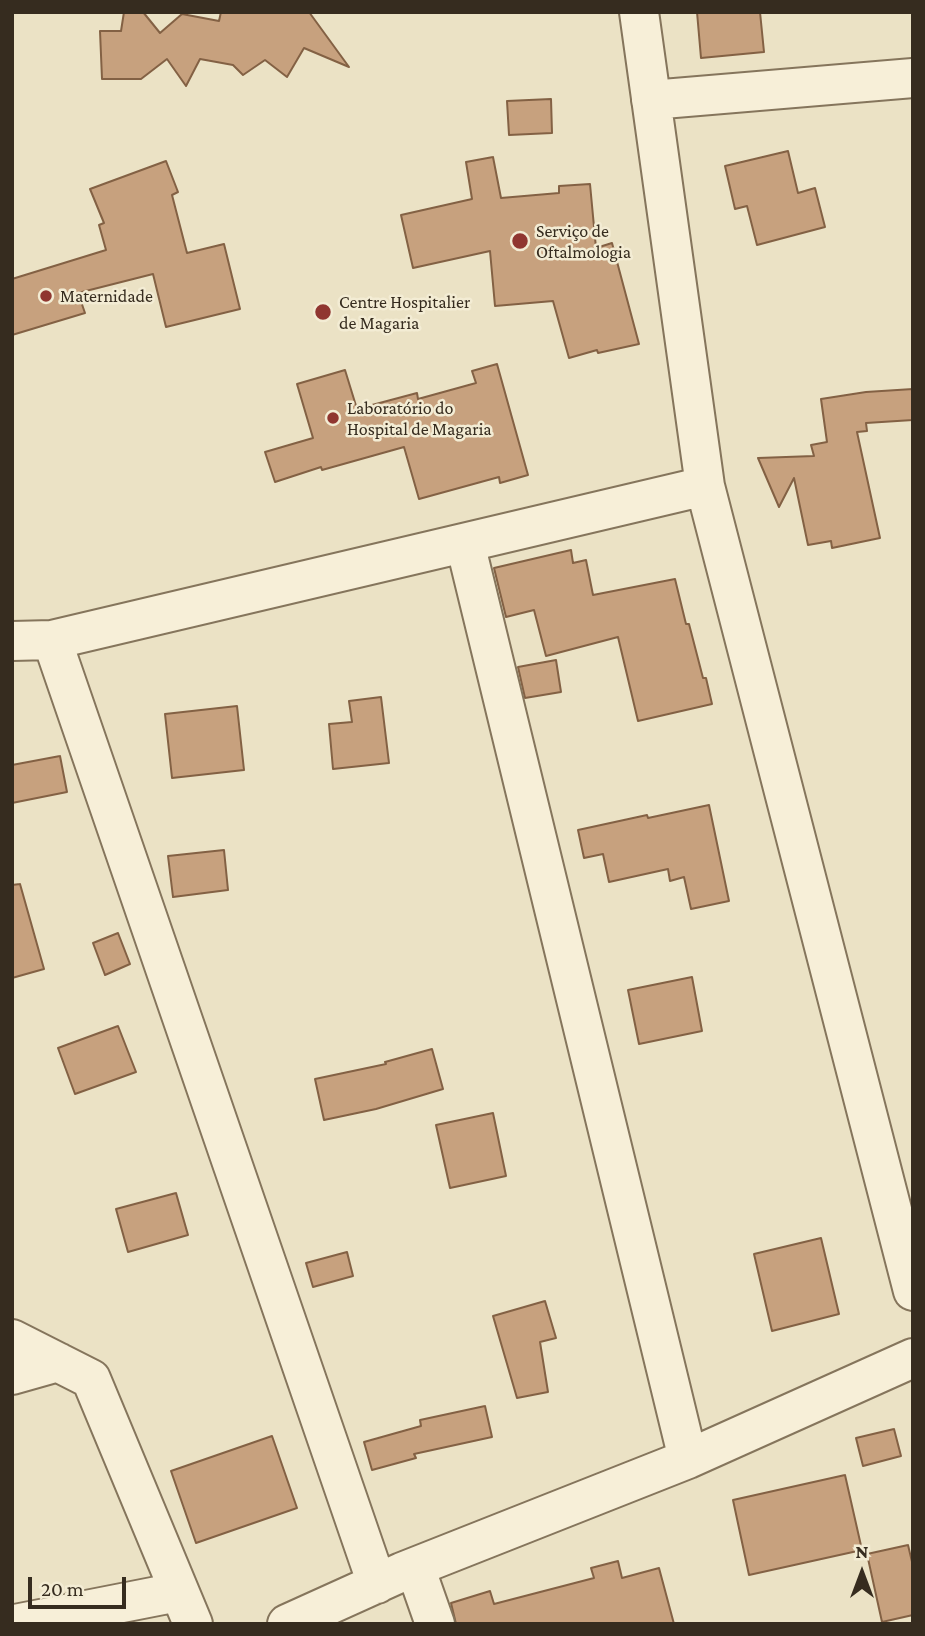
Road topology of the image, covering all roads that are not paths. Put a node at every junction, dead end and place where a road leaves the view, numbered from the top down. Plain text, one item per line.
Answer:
1 (639, 12) edge
2 (913, 78) edge
3 (651, 100) junction
4 (705, 486) junction
5 (465, 543) junction
6 (52, 640) junction
7 (12, 641) edge
8 (913, 1291) edge
9 (12, 1339) edge
10 (913, 1358) edge
11 (58, 1362) junction
12 (12, 1376) edge
13 (688, 1459) junction
14 (415, 1567) junction
15 (377, 1584) junction
16 (185, 1608) edge
17 (15, 1624) edge
18 (287, 1624) edge
19 (435, 1624) edge

1 - 3 street
2 - 3 street
3 - 4 street
4 - 5 street
4 - 8 street
5 - 6 street
5 - 13 street
6 - 7 street
6 - 15 street
9 - 11 street
10 - 13 street
11 - 12 street
11 - 16 street
13 - 14 street
14 - 15 street
14 - 19 street
15 - 18 street
16 - 17 street

